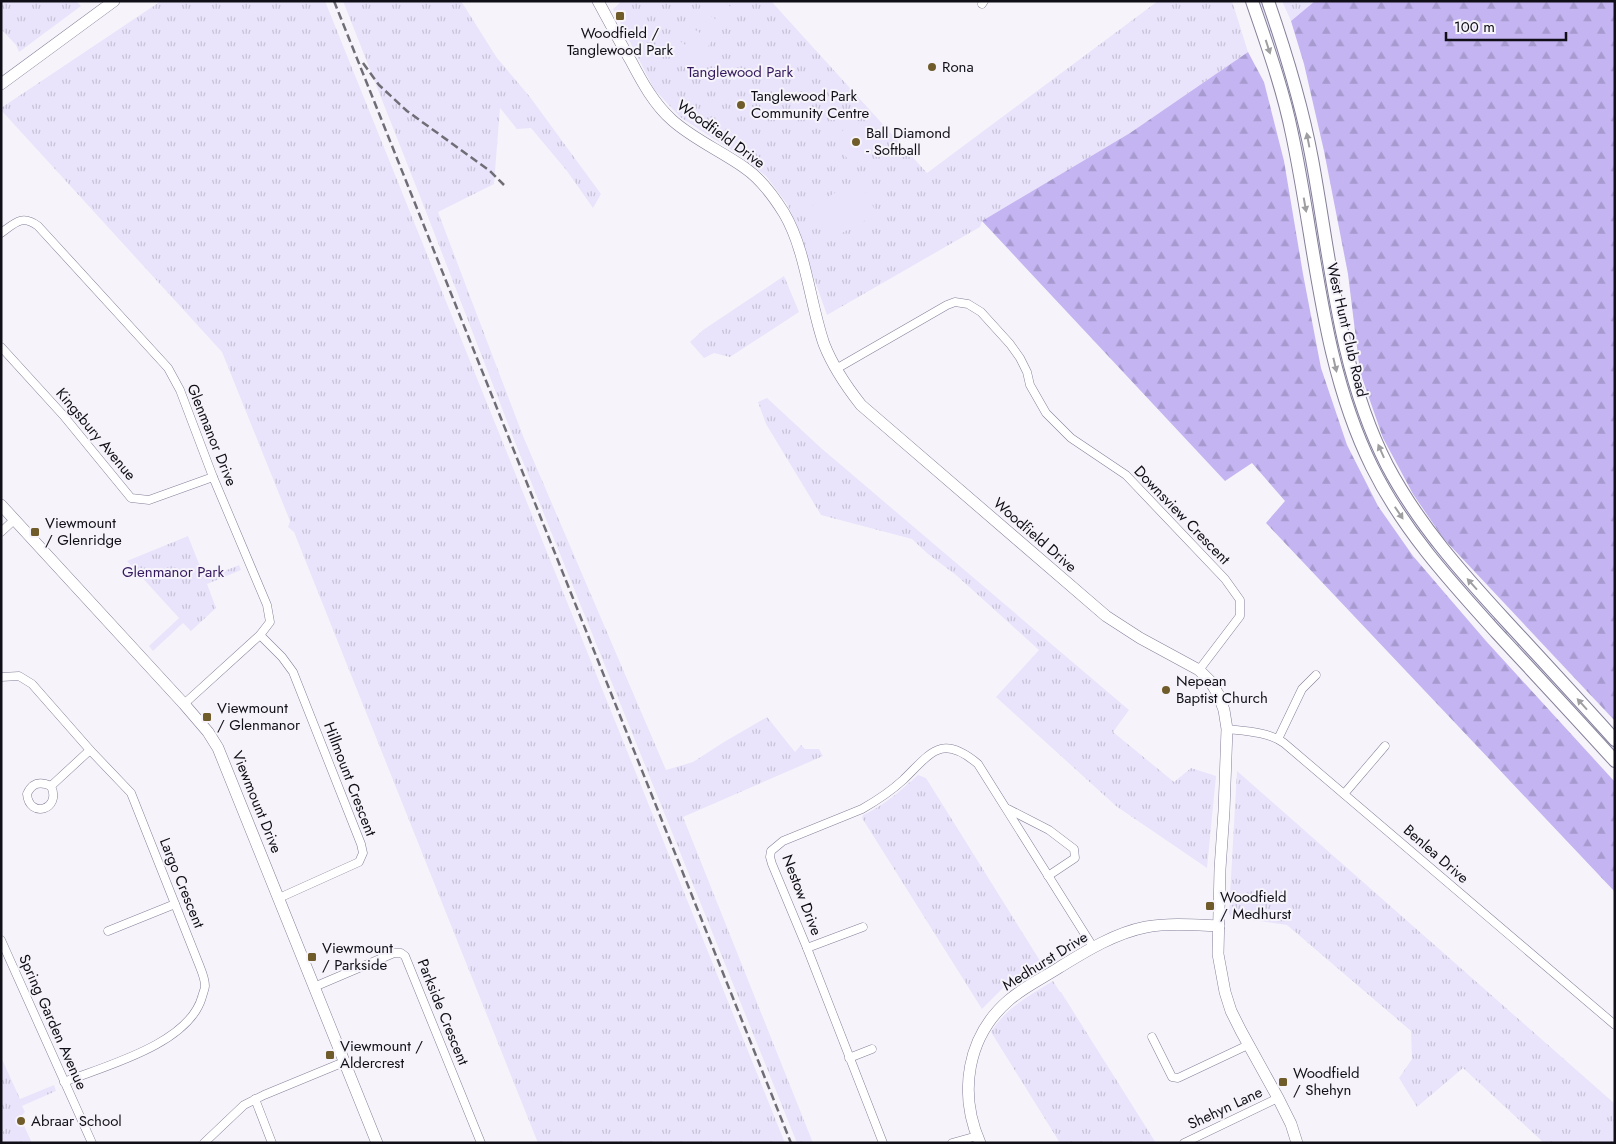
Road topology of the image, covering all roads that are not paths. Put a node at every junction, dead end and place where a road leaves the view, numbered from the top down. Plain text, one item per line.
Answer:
1 (114, 1) edge
2 (598, 1) edge
3 (1252, 1) edge
4 (1268, 1) edge
5 (1, 84) edge
6 (1, 233) edge
7 (1, 347) edge
8 (836, 369) junction
9 (213, 477) junction
10 (1, 505) edge
11 (14, 520) junction
12 (1, 532) edge
13 (260, 635) junction
14 (1199, 670) junction
15 (1316, 675) dead end
16 (1, 677) edge
17 (184, 704) junction
18 (1227, 730) junction
19 (1278, 739) junction
20 (1615, 740) edge
21 (1385, 746) dead end
22 (90, 750) junction
23 (1615, 761) edge
24 (51, 786) dead end
25 (1344, 794) junction
26 (1008, 809) junction
27 (1048, 876) junction
28 (279, 898) junction
29 (175, 904) junction
30 (1219, 926) junction
31 (863, 927) dead end
32 (108, 931) dead end
33 (1, 940) edge
34 (1093, 947) junction
35 (807, 948) junction
36 (314, 988) junction
37 (1615, 1026) edge
38 (1152, 1037) dead end
39 (1248, 1045) junction
40 (872, 1049) dead end
41 (849, 1058) junction
42 (344, 1062) junction
43 (64, 1082) junction
44 (1278, 1098) junction
45 (255, 1099) junction
46 (978, 1139) edge
47 (92, 1143) edge
48 (204, 1143) edge
49 (272, 1143) edge
50 (377, 1143) edge
51 (481, 1143) edge
52 (883, 1143) edge
53 (952, 1143) edge
54 (1184, 1143) edge
55 (1297, 1143) edge

1 - 5 street
2 - 8 street, Woodfield Drive
3 -> 23 main road, West Hunt Club Road
20 -> 4 main road, West Hunt Club Road
6 - 9 street, Glenmanor Drive
7 - 9 street, Kingsbury Avenue
8 - 14 street, Woodfield Drive
8 - 14 street, Downsview Crescent
9 - 13 street, Glenmanor Drive
10 - 11 street, Viewmount Drive
11 - 12 street
11 - 17 street, Viewmount Drive
13 - 17 street, Glenmanor Drive
13 - 28 street, Hillmount Crescent
14 - 18 street, Woodfield Drive
15 - 19 street
16 - 22 street, Largo Crescent
17 - 28 street, Viewmount Drive
18 - 19 street, Benlea Drive
18 - 30 street, Woodfield Drive
19 - 25 street, Benlea Drive
21 - 25 street
22 - 24 street
22 - 29 street, Largo Crescent
25 - 37 street, Benlea Drive
26 - 27 street, Nestow Drive
26 - 27 street, Nestow Drive
26 - 35 street, Nestow Drive
27 - 34 street, Nestow Drive
28 - 36 street, Viewmount Drive
29 - 32 street
29 - 43 street, Largo Crescent
30 - 34 street, Medhurst Drive
30 - 39 street, Woodfield Drive
31 - 35 street
33 - 43 street, Spring Garden Avenue
34 - 46 street, Medhurst Drive
35 - 41 street, Nestow Drive
36 - 42 street, Viewmount Drive
36 - 51 street, Parkside Crescent
38 - 39 street
39 - 44 street, Woodfield Drive
40 - 41 street
41 - 52 street, Nestow Drive
42 - 45 street
42 - 50 street, Viewmount Drive
43 - 47 street, Spring Garden Avenue
44 - 54 street, Shehyn Lane
44 - 55 street, Woodfield Drive
45 - 48 street
45 - 49 street
46 - 53 street

